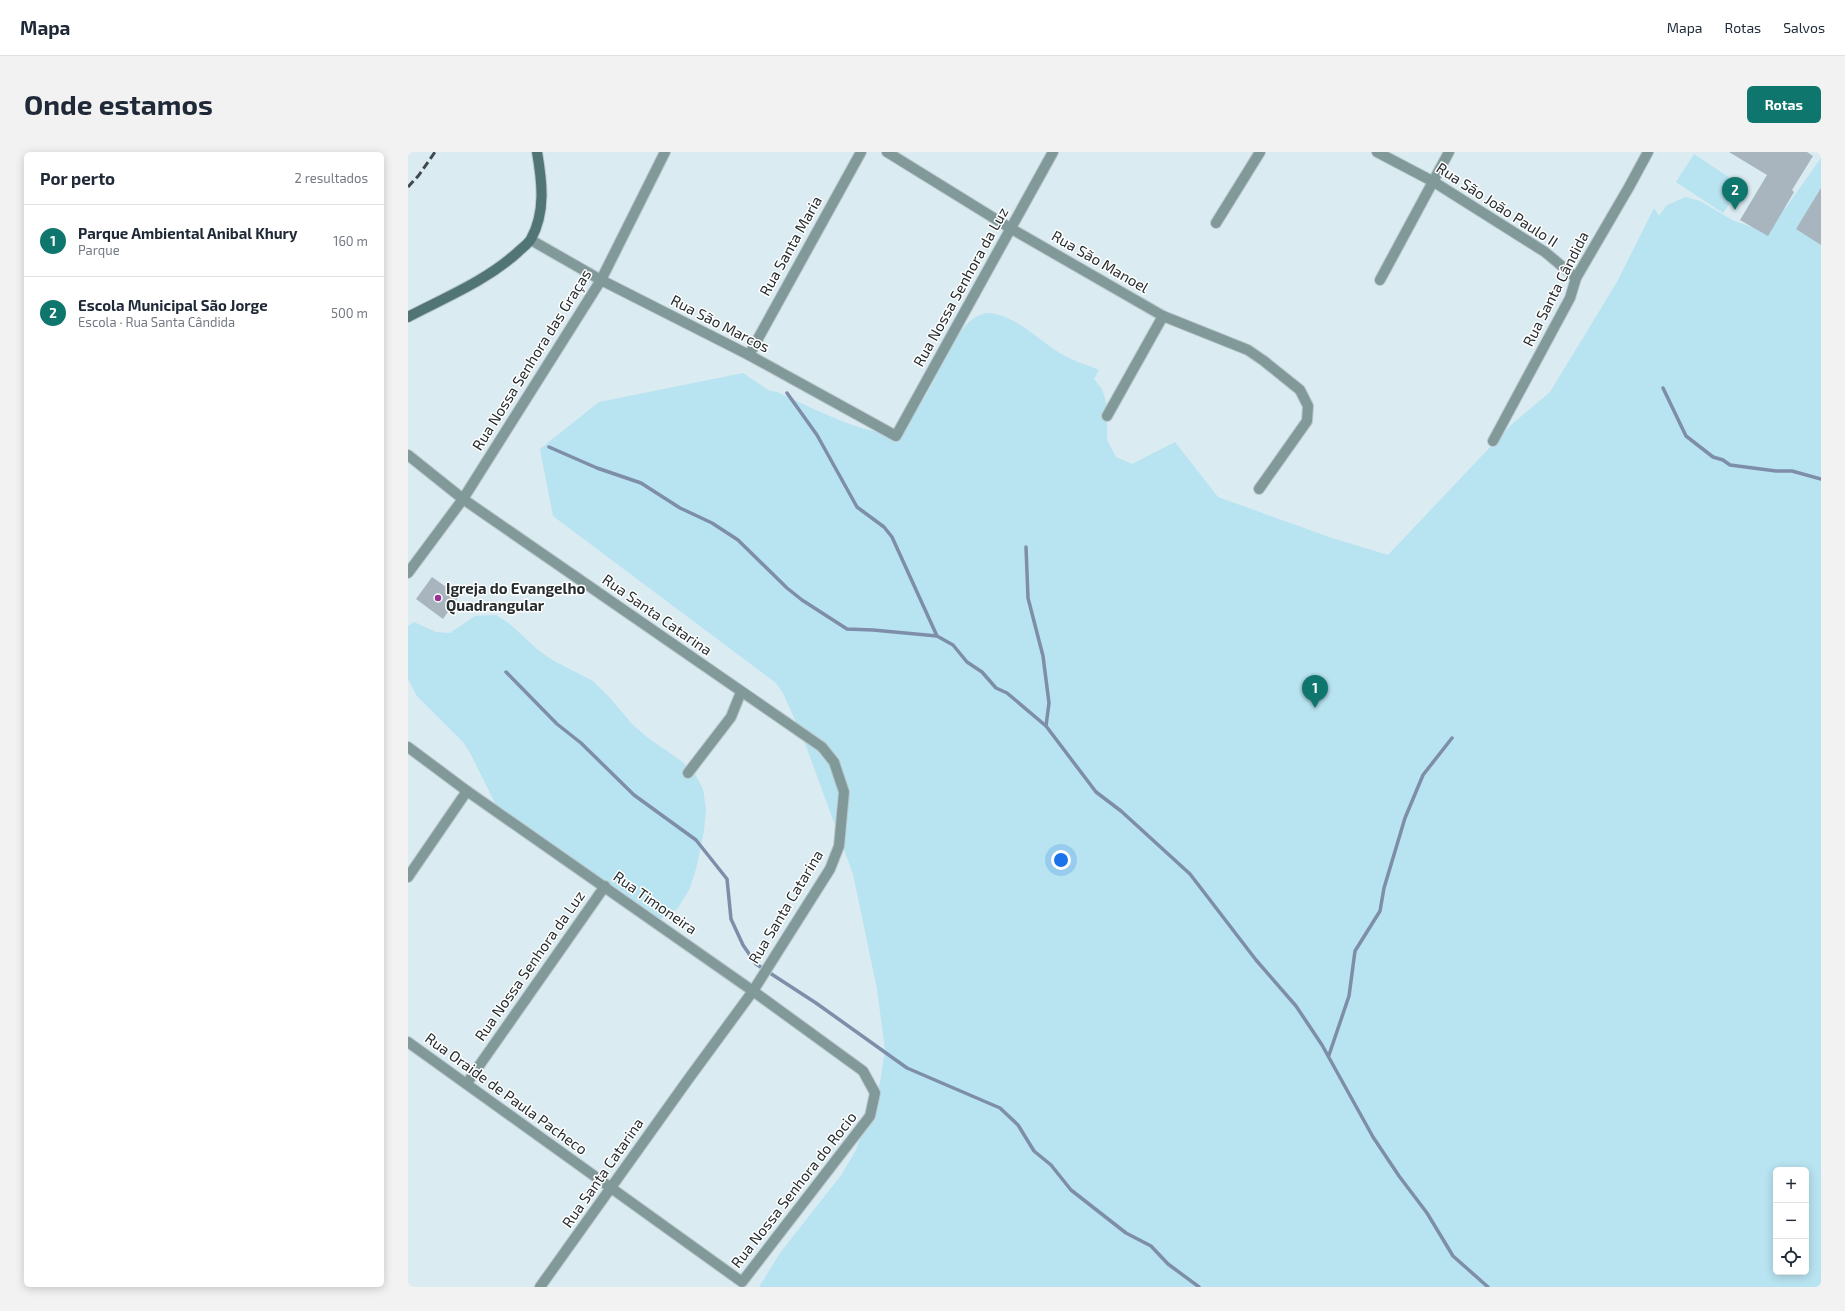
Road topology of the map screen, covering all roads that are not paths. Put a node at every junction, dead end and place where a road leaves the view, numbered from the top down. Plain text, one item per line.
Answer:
1 (537, 152) edge
2 (665, 152) edge
3 (861, 152) edge
4 (887, 152) edge
5 (1053, 152) edge
6 (1260, 152) edge
7 (1378, 152) edge
8 (1449, 152) edge
9 (1648, 152) edge
10 (1434, 182) junction
11 (1216, 223) dead end
12 (1010, 228) junction
13 (531, 240) junction
14 (1576, 278) junction
15 (601, 280) junction
16 (1380, 280) dead end
17 (1163, 316) junction
18 (408, 317) edge
19 (749, 355) junction
20 (1107, 416) dead end
21 (896, 436) joint
22 (1493, 441) dead end
23 (408, 454) edge
24 (1259, 489) dead end
25 (463, 498) junction
26 (408, 573) edge
27 (741, 692) junction
28 (408, 747) edge
29 (688, 773) dead end
30 (467, 791) junction
31 (408, 877) edge
32 (605, 886) junction
33 (754, 991) junction
34 (408, 1042) edge
35 (467, 1083) junction
36 (875, 1093) joint
37 (611, 1188) junction
38 (742, 1282) joint
39 (540, 1287) edge

1 - 13 main road
2 - 15 street, Rua Nossa Senhora das Graças
3 - 19 street, Rua Santa Maria
4 - 12 street, Rua São Manoel
5 - 12 street, Rua Nossa Senhora da Luz
6 - 11 street
7 - 10 street, Rua São João Paulo II
8 - 10 street
9 - 14 street, Rua Santa Cândida
10 - 14 street, Rua São João Paulo II
10 - 16 street
12 - 17 street, Rua São Manoel
12 - 21 street, Rua Nossa Senhora da Luz
13 - 15 street, Rua São Marcos
13 - 18 main road
14 - 22 street, Rua Santa Cândida
15 - 19 street, Rua São Marcos
15 - 25 street, Rua Nossa Senhora das Graças
17 - 20 street
17 - 24 street, Rua São Manoel
19 - 21 street, Rua São Marcos
23 - 25 street, Rua Santa Catarina
25 - 26 street, Rua Nossa Senhora das Graças
25 - 27 street, Rua Santa Catarina
27 - 29 street
27 - 33 street, Rua Santa Catarina
28 - 30 street, Rua Timoneira
30 - 31 street
30 - 32 street, Rua Timoneira
32 - 33 street, Rua Timoneira
32 - 35 street, Rua Nossa Senhora da Luz
33 - 36 street, Rua Timoneira
33 - 37 street, Rua Santa Catarina
34 - 35 street, Rua Oraide de Paula Pacheco
35 - 37 street, Rua Oraide de Paula Pacheco
36 - 38 street, Rua Nossa Senhora do Rocio
37 - 38 street, Rua Oraide de Paula Pacheco
37 - 39 street, Rua Santa Catarina

